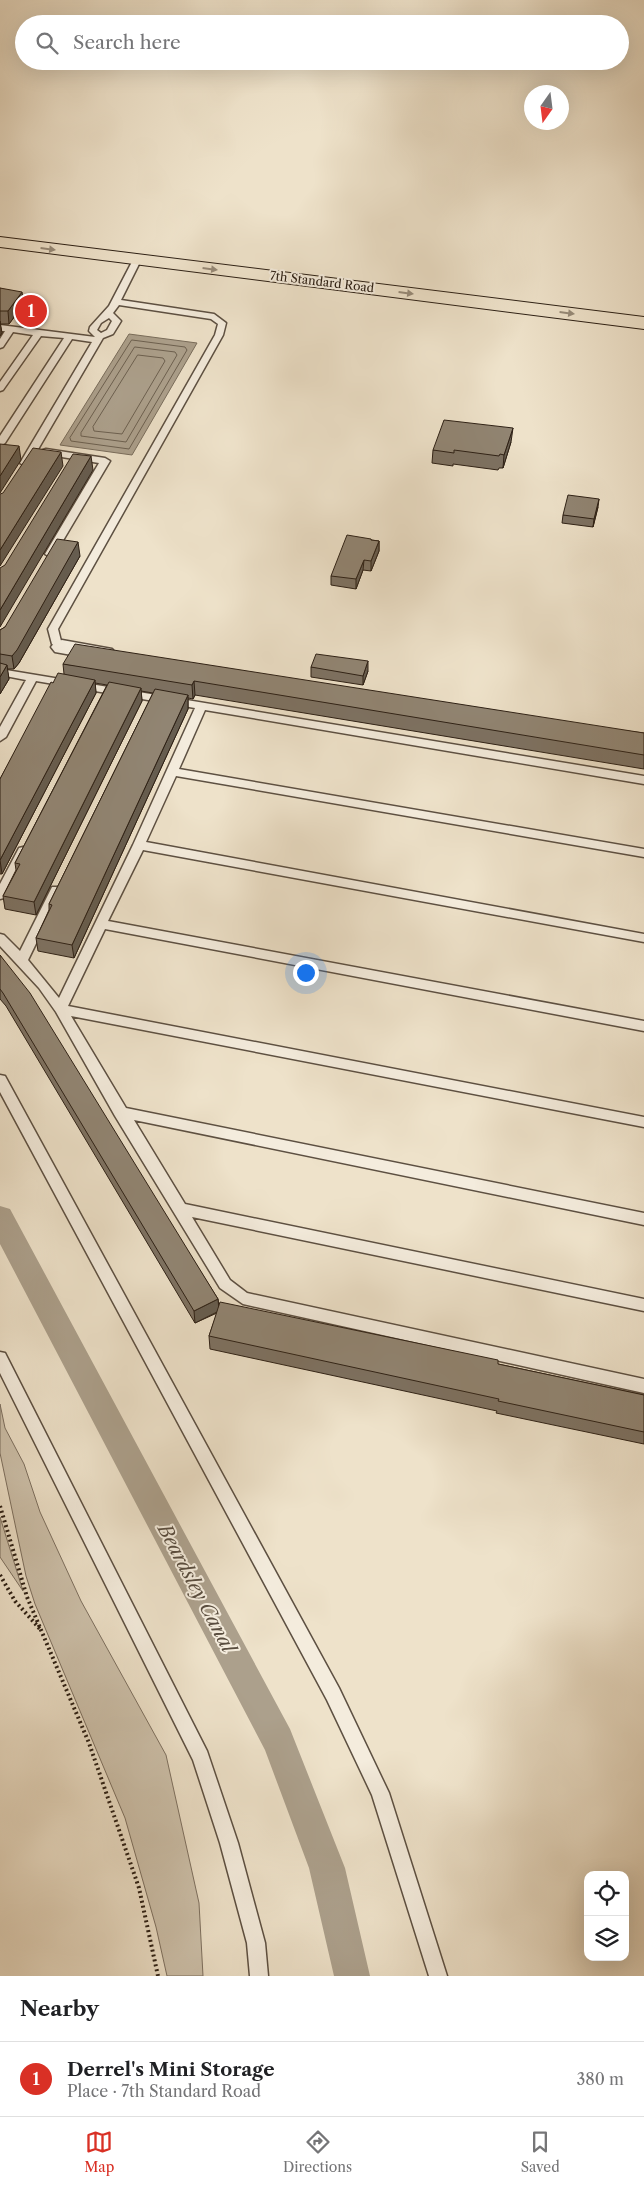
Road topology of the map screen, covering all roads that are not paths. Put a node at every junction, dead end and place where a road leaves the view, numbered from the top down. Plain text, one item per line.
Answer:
1 (0, 242) edge
2 (137, 260) junction
3 (115, 302) junction
4 (109, 314) junction
5 (644, 323) edge
6 (0, 328) edge
7 (11, 329) junction
8 (38, 333) junction
9 (69, 337) junction
10 (99, 338) junction
11 (0, 345) edge
12 (0, 388) edge
13 (0, 443) edge
14 (34, 450) junction
15 (19, 473) edge
16 (45, 563) edge
17 (62, 647) joint
18 (121, 656) edge
19 (0, 672) edge
20 (32, 678) junction
21 (201, 706) junction
22 (0, 737) edge
23 (172, 771) junction
24 (644, 780) edge
25 (26, 844) edge
26 (139, 845) junction
27 (644, 853) edge
28 (60, 882) edge
29 (0, 895) edge
30 (101, 924) junction
31 (0, 938) edge
32 (644, 938) edge
33 (21, 962) junction
34 (60, 1009) junction
35 (644, 1026) edge
36 (0, 1080) edge
37 (120, 1112) junction
38 (644, 1122) edge
39 (179, 1209) junction
40 (644, 1219) edge
41 (644, 1305) edge
42 (0, 1358) edge
43 (644, 1386) edge
44 (260, 1976) edge
45 (438, 1976) edge

1 -> 2 main road, 7th Standard Road
2 - 3 lane
2 -> 5 main road, 7th Standard Road
3 - 4 lane
3 - 17 lane
4 - 10 lane
4 - 10 lane
6 - 7 lane
7 - 8 lane
7 - 11 lane
8 - 9 lane
8 - 12 lane
9 - 10 lane
9 - 13 lane
10 - 14 lane
14 - 15 lane
14 - 16 lane
17 - 18 street
19 - 20 lane
20 - 21 lane
20 - 22 lane
21 - 23 lane
21 - 24 lane
23 - 26 lane
23 - 27 lane
25 - 29 lane
26 - 30 lane
26 - 32 lane
28 - 33 lane
30 - 34 lane
30 - 35 lane
31 - 33 lane
33 - 34 lane
34 - 37 lane
34 - 38 lane
36 - 45 lane
37 - 39 lane
37 - 40 lane
39 - 41 lane
39 - 43 lane
42 - 44 lane

